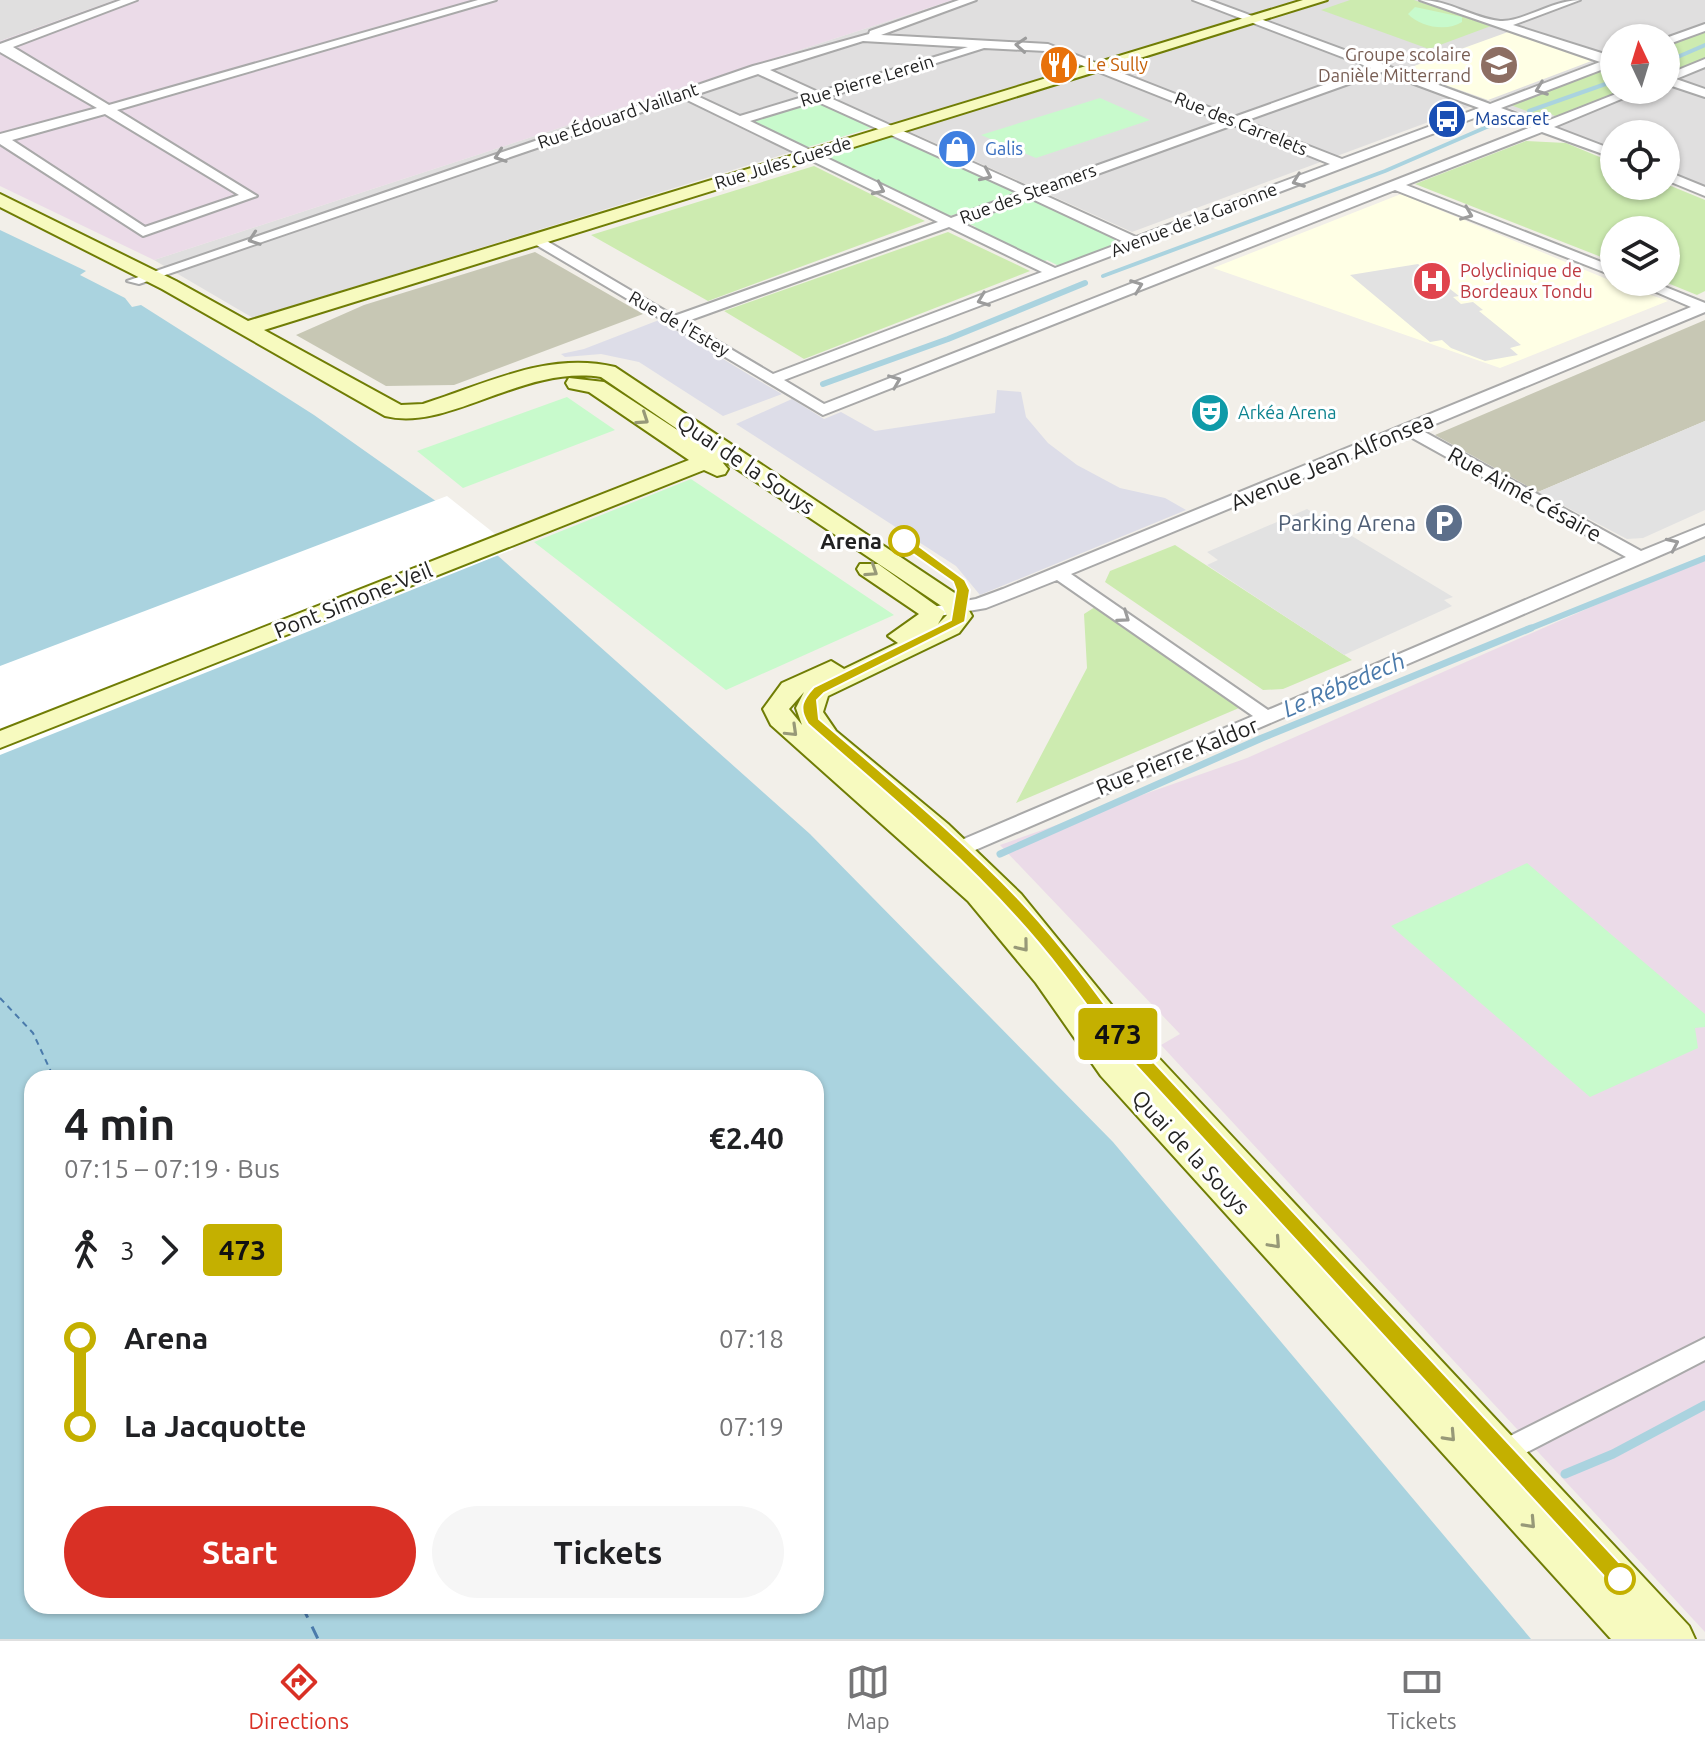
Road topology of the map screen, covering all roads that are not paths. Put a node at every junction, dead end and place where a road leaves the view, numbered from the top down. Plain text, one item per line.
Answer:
1 (131, 0) edge
2 (490, 0) edge
3 (970, 0) edge
4 (1199, 0) edge
5 (1319, 0) edge
6 (1426, 0) edge
7 (1574, 0) edge
8 (1251, 20) junction
9 (1503, 25) junction
10 (1705, 27) edge
11 (862, 37) junction
12 (1680, 37) edge
13 (995, 43) junction
14 (2, 47) edge
15 (1600, 58) edge
16 (1705, 63) edge
17 (1096, 66) junction
18 (1600, 67) edge
19 (1382, 68) junction
20 (757, 69) junction
21 (1680, 73) edge
22 (1680, 84) edge
23 (1705, 93) edge
24 (684, 94) junction
25 (818, 96) junction
26 (1601, 104) edge
27 (1491, 107) junction
28 (108, 109) junction
29 (740, 120) junction
30 (1233, 121) junction
31 (1543, 127) junction
32 (889, 130) junction
33 (1, 139) edge
34 (1600, 149) edge
35 (808, 156) junction
36 (1342, 164) junction
37 (1680, 181) edge
38 (1394, 185) junction
39 (1705, 192) edge
40 (1028, 194) junction
41 (0, 200) edge
42 (0, 212) edge
43 (950, 222) junction
44 (535, 240) junction
45 (1136, 242) junction
46 (1600, 266) edge
47 (1055, 273) junction
48 (142, 278) junction
49 (1676, 296) edge
50 (1704, 307) edge
51 (674, 321) junction
52 (245, 335) junction
53 (773, 379) junction
54 (823, 410) joint
55 (1408, 429) junction
56 (709, 452) junction
57 (647, 476) junction
58 (1705, 530) edge
59 (1642, 559) junction
60 (1059, 573) junction
61 (945, 611) junction
62 (1269, 719) junction
63 (0, 728) edge
64 (0, 740) edge
65 (959, 849) junction
66 (1705, 1348) edge
67 (1491, 1458) junction
68 (1637, 1639) edge
69 (1675, 1639) edge

1 - 14 street
2 - 28 street
3 - 11 street
4 - 8 street
5 - 8 main road, Rue Jules Guesde
6 - 9 street
7 - 9 street
8 - 17 main road, Rue Jules Guesde
8 - 19 street
9 - 15 street
10 - 12 street
11 - 13 street, Rue Édouard Vaillant
11 - 20 street, Rue Édouard Vaillant
17 -> 13 street, Rue Édouard Vaillant
13 - 25 street, Rue Pierre Lerein
14 - 28 street
16 - 21 street
17 - 30 street, Rue des Carrelets
17 - 32 main road, Rue Jules Guesde
18 -> 27 street, Avenue de la Garonne
19 - 27 street
19 - 30 street, Rue des Steamers
20 - 24 street, Rue Édouard Vaillant
20 - 25 street
22 - 23 street
24 - 29 street
24 -> 48 street, Rue Édouard Vaillant
25 - 29 street, Rue Pierre Lerein
25 - 32 street
26 - 31 street, Avenue de la Garonne
27 - 31 street
27 - 36 street, Avenue de la Garonne
28 - 33 street
28 - 33 street
29 - 35 street
30 - 36 street, Rue des Carrelets
30 - 40 street, Rue des Steamers
31 - 34 street
31 - 38 street, Avenue de la Garonne
32 - 35 main road, Rue Jules Guesde
32 -> 40 street
35 -> 43 street
35 - 44 main road, Rue Jules Guesde
36 -> 45 street, Avenue de la Garonne
37 - 39 street
38 -> 46 street
54 -> 38 street, Avenue de la Garonne
40 - 43 street, Rue des Steamers
40 - 45 street
41 - 48 main road, Quai de la Souys
42 - 48 main road, Quai de la Souys
43 - 47 street
43 - 51 street, Rue des Steamers
44 - 51 street, Rue de l'Estey
44 - 52 main road, Rue Jules Guesde
45 - 47 street, Avenue de la Garonne
47 -> 53 street, Avenue de la Garonne
48 - 52 main road, Quai de la Souys
48 - 52 main road, Quai de la Souys
49 - 50 street
50 - 55 street, Avenue Jean Alfonsea
51 - 53 street, Rue de l'Estey
52 - 56 main road, Quai de la Souys
53 - 54 street, Rue de l'Estey
55 - 59 street, Rue Aimé Césaire
55 - 60 street, Avenue Jean Alfonsea
56 - 57 main road, Pont Simone-Veil
56 - 61 main road, Quai de la Souys
57 - 63 main road, Pont Simone-Veil
57 - 64 main road, Pont Simone-Veil
59 -> 58 street, Rue Pierre Kaldor
59 - 62 street, Rue Pierre Kaldor
60 - 61 street, Avenue Jean Alfonsea
60 -> 62 street
61 - 65 main road, Quai de la Souys
61 -> 67 main road, Quai de la Souys
62 - 65 street, Rue Pierre Kaldor
65 - 67 main road, Quai de la Souys
66 - 67 street
67 -> 68 main road, Quai de la Souys
67 - 69 main road, Quai de la Souys

